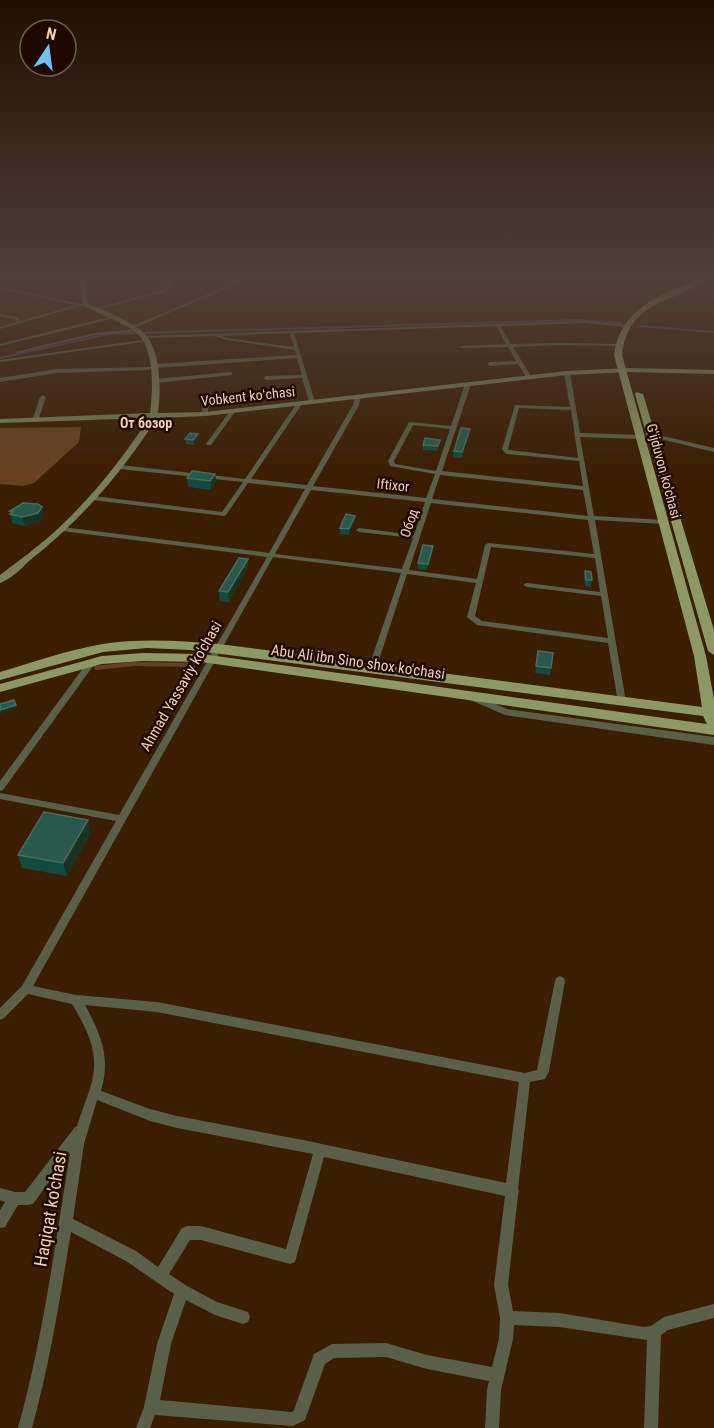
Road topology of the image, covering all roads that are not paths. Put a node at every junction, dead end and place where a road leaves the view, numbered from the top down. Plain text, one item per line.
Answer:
1 (105, 346) edge
2 (41, 347) edge
3 (100, 347) edge
4 (149, 347) edge
5 (286, 347) edge
6 (462, 347) dead end
7 (470, 347) edge
8 (510, 347) edge
9 (618, 347) edge
10 (628, 347) edge
11 (297, 348) joint
12 (76, 350) junction
13 (109, 351) dead end
14 (0, 356) edge
15 (299, 356) junction
16 (81, 359) dead end
17 (0, 361) edge
18 (520, 362) junction
19 (490, 364) dead end
20 (152, 367) junction
21 (625, 370) junction
22 (714, 372) edge
23 (567, 373) junction
24 (230, 374) dead end
25 (304, 376) junction
26 (528, 376) junction
27 (266, 378) dead end
28 (0, 380) edge
29 (156, 381) junction
30 (468, 384) junction
31 (358, 396) junction
32 (43, 397) dead end
33 (237, 398) dead end
34 (312, 402) junction
35 (298, 404) junction
36 (574, 409) junction
37 (232, 412) junction
38 (205, 414) junction
39 (149, 418) junction
40 (0, 421) edge
41 (34, 421) junction
42 (453, 428) junction
43 (579, 435) junction
44 (646, 436) junction
45 (209, 444) dead end
46 (714, 450) edge
47 (582, 459) junction
48 (120, 467) junction
49 (439, 472) junction
50 (247, 481) junction
51 (309, 488) junction
52 (586, 488) junction
53 (93, 498) junction
54 (429, 501) junction
55 (591, 518) junction
56 (664, 522) junction
57 (62, 529) junction
58 (359, 530) dead end
59 (417, 537) junction
60 (271, 556) junction
61 (596, 556) junction
62 (0, 572) edge
63 (405, 572) junction
64 (0, 580) edge
65 (478, 581) junction
66 (527, 585) dead end
67 (603, 594) junction
68 (610, 641) junction
69 (714, 651) edge
70 (217, 654) junction
71 (92, 662) junction
72 (372, 669) junction
73 (0, 676) edge
74 (0, 688) edge
75 (622, 702) junction
76 (712, 713) edge
77 (713, 733) edge
78 (0, 788) edge
79 (0, 796) edge
80 (122, 819) junction
81 (560, 981) dead end
82 (26, 988) junction
83 (76, 1000) junction
84 (0, 1015) edge
85 (525, 1077) junction
86 (95, 1094) junction
87 (82, 1128) junction
88 (320, 1150) junction
89 (513, 1191) junction
90 (0, 1194) edge
91 (15, 1198) junction
92 (0, 1222) edge
93 (65, 1222) junction
94 (160, 1275) junction
95 (182, 1290) junction
96 (714, 1311) edge
97 (243, 1317) dead end
98 (507, 1318) junction
99 (654, 1332) junction
100 (496, 1375) junction
101 (151, 1407) junction
102 (25, 1428) edge
103 (143, 1428) edge
104 (492, 1428) edge
105 (651, 1428) edge

1 - 13 street
2 - 14 street
3 - 12 street
4 - 20 main road
5 - 11 street
6 - 7 street
8 - 18 street
9 - 21 main road, G'ijduvon ko'chasi
10 - 21 main road, G'ijduvon ko'chasi
11 - 15 street
12 - 16 street
12 - 17 street
15 - 20 street
15 - 25 street
18 - 19 street
18 - 26 street
20 - 28 street
20 - 29 main road
20 - 39 main road
21 - 22 main road, Vobkent koʻchasi
21 - 23 main road, Vobkent koʻchasi
21 - 44 main road, G'ijduvon ko'chasi
23 - 26 main road, Vobkent koʻchasi
23 - 36 street
24 - 29 street
25 - 27 street
25 - 34 street
26 - 30 main road, Vobkent koʻchasi
29 - 39 main road
30 - 31 main road, Vobkent koʻchasi
30 - 42 street, Обод
31 - 34 main road, Vobkent koʻchasi
31 - 51 street, Ahmad Yassaviy ko'chasi
32 - 41 street
33 - 38 street
34 - 35 main road, Vobkent koʻchasi
35 - 37 main road, Vobkent koʻchasi
35 - 50 street
36 - 43 street
36 - 47 street
37 - 38 main road, Vobkent koʻchasi
37 - 45 street
38 - 39 main road, Vobkent koʻchasi
39 - 41 main road, Vobkent koʻchasi
39 - 48 main road
39 - 62 main road
40 - 41 main road, Vobkent koʻchasi
42 - 49 street, Обод
42 - 49 street
43 - 44 street
43 - 47 street
44 - 46 street
44 - 56 main road, G'ijduvon ko'chasi
44 - 69 main road, G'ijduvon ko'chasi
47 - 52 street
48 - 50 street, Iftixor
48 - 53 main road
49 - 52 street
49 - 54 street, Обод
50 - 51 street, Iftixor
50 - 53 street
51 - 54 street, Iftixor
51 - 60 street, Ahmad Yassaviy ko'chasi
52 - 55 street
53 - 57 main road
54 - 55 street, Iftixor
54 - 59 street, Обод
55 - 56 street, Iftixor
55 - 61 street
56 - 76 main road, G'ijduvon ko'chasi
57 - 60 street
57 - 64 main road
58 - 59 street
59 - 63 street, Обод
60 - 63 street
60 - 70 street, Ahmad Yassaviy ko'chasi
61 - 65 street
61 - 67 street
63 - 65 street
63 - 72 street, Обод
65 - 68 street
66 - 67 street
67 - 68 street
68 - 75 street
70 - 71 main road, Abu Ali ibn Sino shox ko'chasi
70 - 72 main road, Abu Ali ibn Sino shox ko'chasi
70 - 73 main road, Abu Ali ibn Sino shox ko'chasi
70 - 77 main road, Abu Ali ibn Sino shox ko'chasi
70 - 80 street, Ahmad Yassaviy ko'chasi
71 - 74 main road, Abu Ali ibn Sino shox ko'chasi
71 - 78 street
72 - 75 main road, Abu Ali ibn Sino shox ko'chasi
75 - 76 main road, Abu Ali ibn Sino shox ko'chasi
76 - 77 main road, G'ijduvon ko'chasi
79 - 80 street
80 - 82 street, Ahmad Yassaviy ko'chasi
81 - 85 street
82 - 83 street
82 - 84 street, Ahmad Yassaviy ko'chasi
83 - 85 street
83 - 86 street, Haqiqat ko'chasi
85 - 89 street
86 - 87 street, Haqiqat ko'chasi
86 - 88 street
87 - 91 street
87 - 93 street, Haqiqat ko'chasi
88 - 89 street
88 - 94 street
89 - 98 street
90 - 91 street
91 - 92 street
93 - 94 street
93 - 102 street, Haqiqat ko'chasi
94 - 95 street
95 - 97 street
95 - 101 street
96 - 99 street
98 - 99 street
98 - 100 street
99 - 105 street
100 - 101 street
100 - 104 street
101 - 103 street

